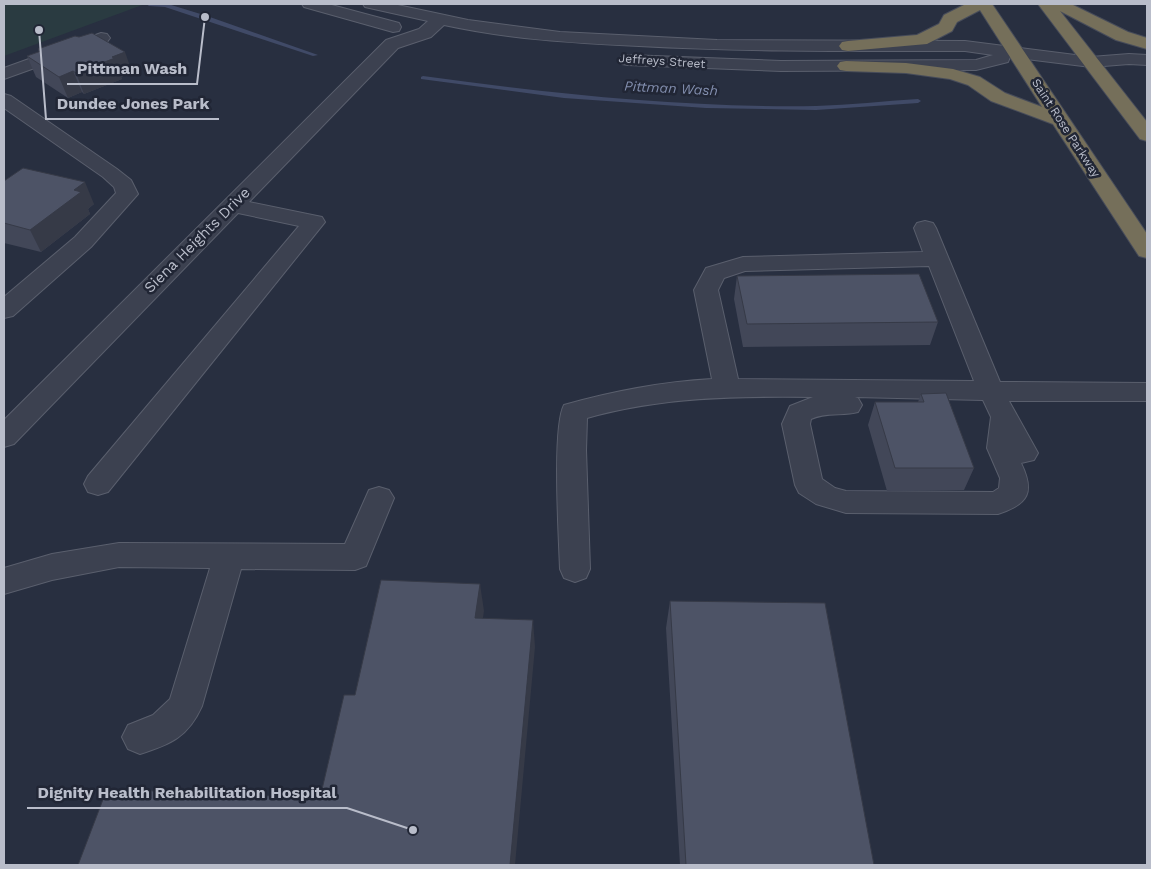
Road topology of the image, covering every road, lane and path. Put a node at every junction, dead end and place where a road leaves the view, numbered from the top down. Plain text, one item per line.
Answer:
1 (310, 4) edge
2 (371, 4) edge
3 (978, 4) edge
4 (984, 4) edge
5 (1046, 4) edge
6 (1058, 4) edge
7 (404, 12) junction
8 (439, 20) junction
9 (425, 33) junction
10 (390, 35) junction
11 (101, 38) edge
12 (1147, 44) edge
13 (848, 46) junction
14 (1017, 54) junction
15 (577, 55) dead end
16 (614, 58) dead end
17 (1147, 60) edge
18 (1091, 62) junction
19 (846, 66) junction
20 (4, 74) edge
21 (4, 100) edge
22 (1061, 120) junction
23 (1147, 135) edge
24 (232, 205) junction
25 (925, 228) dead end
26 (1147, 251) edge
27 (938, 259) junction
28 (4, 310) edge
29 (727, 388) junction
30 (1147, 392) edge
31 (998, 404) junction
32 (4, 437) edge
33 (1024, 453) dead end
34 (98, 484) dead end
35 (378, 498) dead end
36 (228, 556) junction
37 (575, 569) dead end
38 (4, 581) edge
39 (140, 737) dead end

1 - 10 street
2 - 7 street, Jeffreys Street
3 - 13 highway
4 - 14 highway, Saint Rose Parkway
5 - 18 highway
6 - 12 highway
7 - 8 street, Jeffreys Street
7 - 10 street, Siena Heights Drive
8 - 9 street, Siena Heights Drive
8 - 13 street, Jeffreys Street
9 - 10 street, Siena Heights Drive
9 - 15 street
10 - 24 street, Siena Heights Drive
11 - 20 street
13 - 14 street, Jeffreys Street
14 - 18 street, Jeffreys Street
14 - 19 street, Jeffreys Street
14 - 22 highway, Saint Rose Parkway
16 - 19 street, Jeffreys Street
17 - 18 street, Jeffreys Street
18 - 23 highway
19 - 22 highway
21 - 28 street
22 - 26 highway, Saint Rose Parkway
24 - 32 street, Siena Heights Drive
24 - 34 street
25 - 27 street
27 - 29 street
27 - 31 street
29 - 31 street
29 - 37 street
30 - 31 street
31 - 31 street
31 - 33 street
35 - 36 street
36 - 38 street
36 - 39 street

